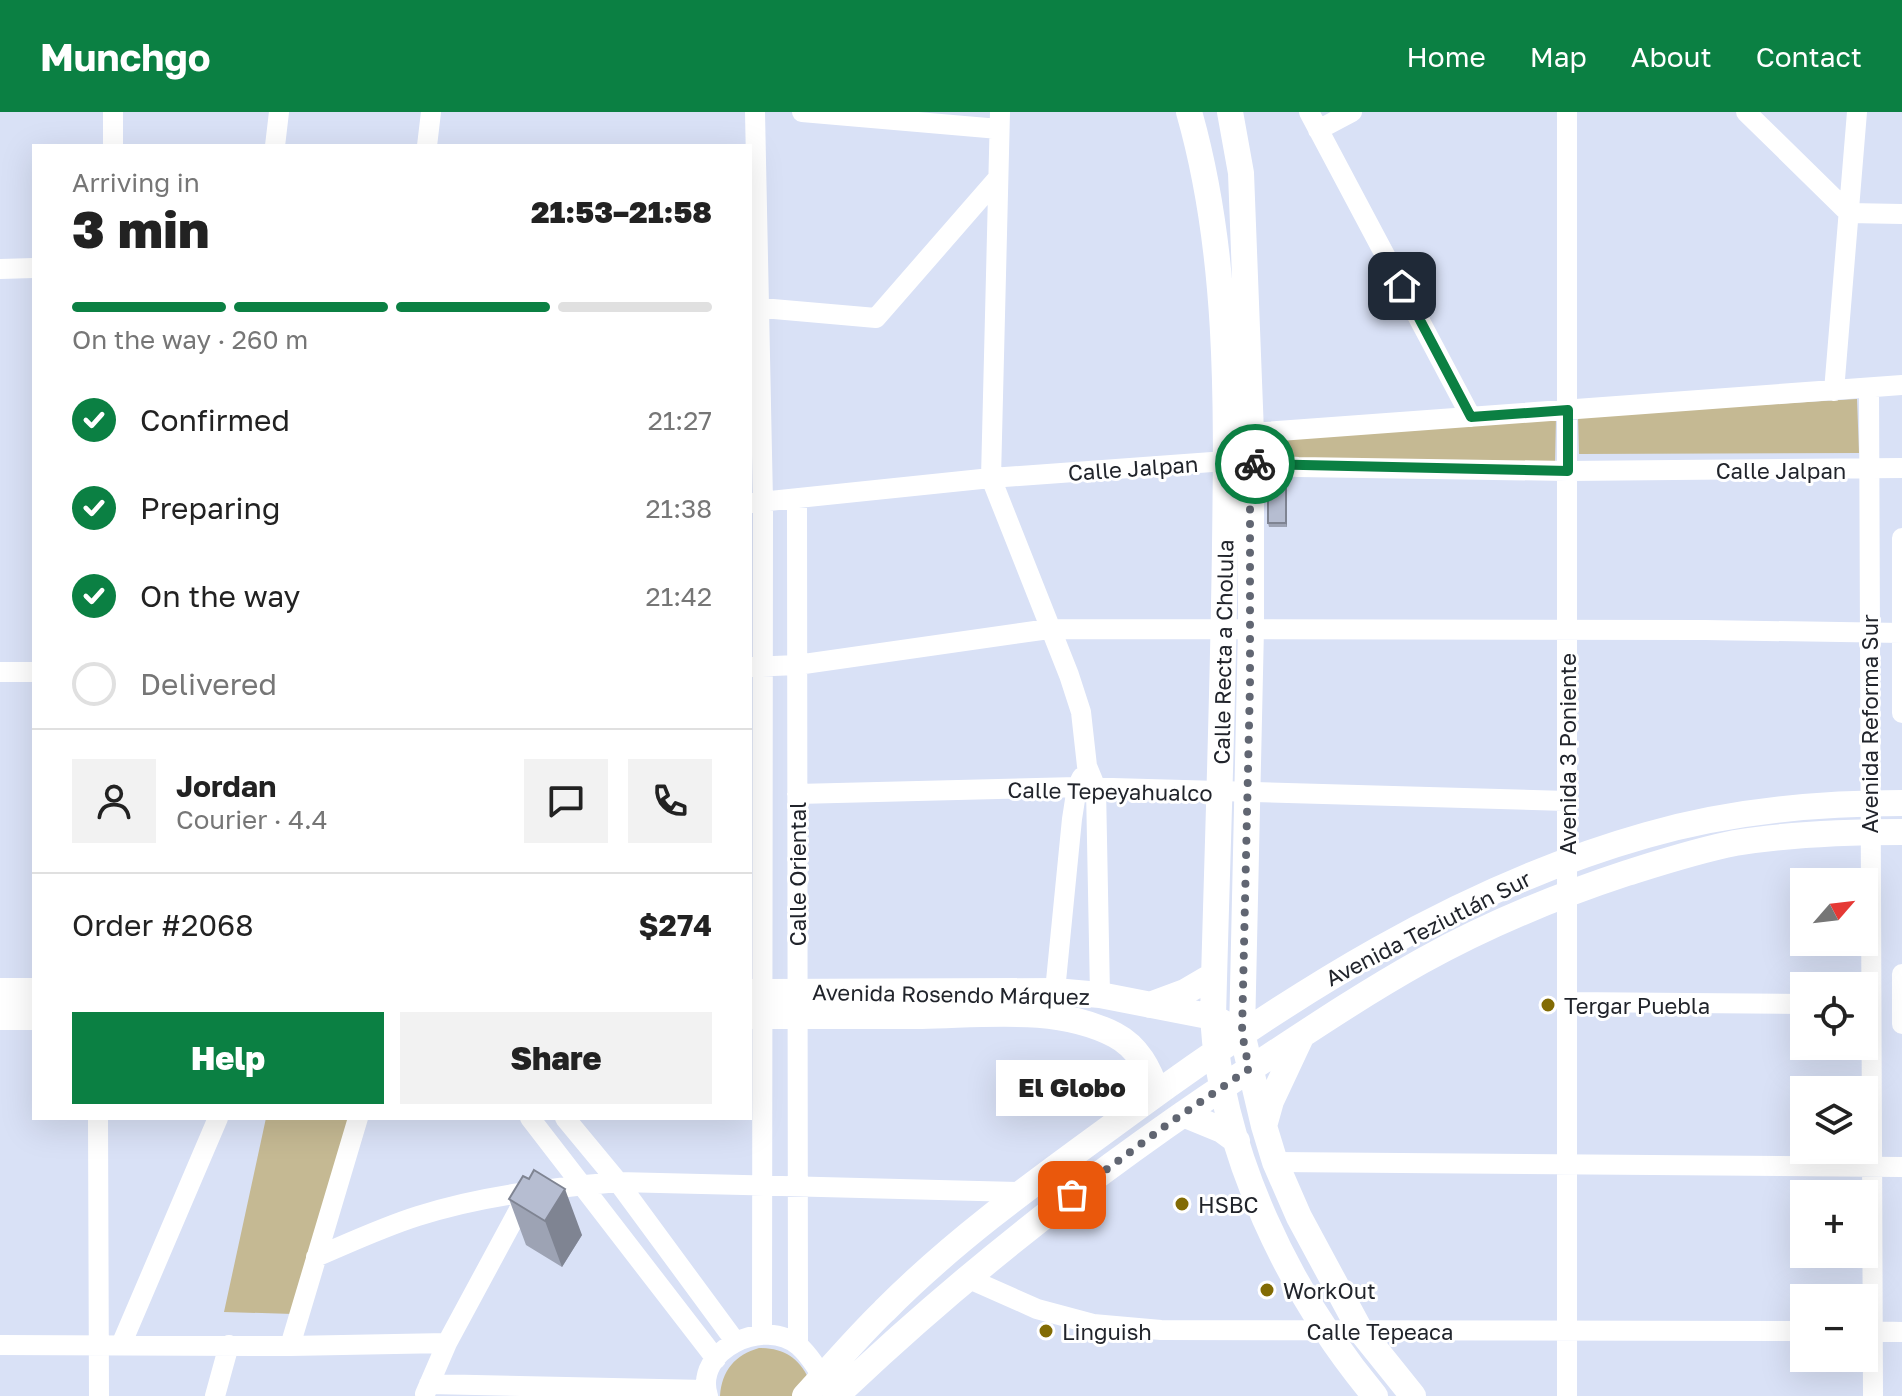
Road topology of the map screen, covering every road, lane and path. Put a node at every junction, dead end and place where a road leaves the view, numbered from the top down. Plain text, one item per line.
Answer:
1 (113, 112) edge
2 (279, 112) edge
3 (431, 112) edge
4 (755, 112) edge
5 (802, 112) edge
6 (1189, 112) edge
7 (1230, 112) edge
8 (1352, 112) edge
9 (1567, 112) edge
10 (1746, 112) edge
11 (1857, 112) edge
12 (1000, 120) edge
13 (1314, 121) edge
14 (113, 144) edge
15 (275, 144) edge
16 (427, 144) edge
17 (998, 178) junction
18 (1849, 213) junction
19 (1902, 214) edge
20 (32, 268) edge
21 (0, 269) edge
22 (755, 308) edge
23 (1902, 385) edge
24 (1869, 388) junction
25 (1834, 391) junction
26 (755, 399) edge
27 (1568, 410) junction
28 (1471, 417) junction
29 (1251, 433) junction
30 (1238, 463) junction
31 (1902, 468) edge
32 (1869, 469) junction
33 (1568, 471) junction
34 (991, 478) junction
35 (797, 500) junction
36 (757, 502) edge
37 (1902, 538) edge
38 (1224, 628) junction
39 (1251, 628) junction
40 (1049, 629) junction
41 (1567, 631) junction
42 (1868, 633) junction
43 (1901, 633) edge
44 (797, 665) junction
45 (757, 667) edge
46 (0, 672) edge
47 (32, 672) edge
48 (1902, 713) edge
49 (1087, 788) junction
50 (1221, 793) junction
51 (797, 794) junction
52 (1248, 794) junction
53 (1567, 801) junction
54 (1870, 803) junction
55 (1902, 803) edge
56 (798, 827) junction
57 (757, 828) edge
58 (1870, 832) junction
59 (1902, 832) edge
60 (1567, 860) junction
61 (1568, 893) junction
62 (1868, 972) edge
63 (1902, 974) edge
64 (1214, 975) junction
65 (0, 991) edge
66 (32, 991) edge
67 (1055, 991) junction
68 (1100, 995) junction
69 (1567, 1002) junction
70 (756, 1004) edge
71 (798, 1004) junction
72 (1790, 1004) edge
73 (1878, 1004) edge
74 (1902, 1004) edge
75 (1150, 1005) junction
76 (1042, 1015) junction
77 (0, 1017) edge
78 (32, 1017) edge
79 (1213, 1017) junction
80 (1902, 1024) edge
81 (1242, 1033) junction
82 (1302, 1035) junction
83 (1215, 1051) junction
84 (1869, 1060) edge
85 (1249, 1069) junction
86 (1223, 1086) junction
87 (1157, 1093) junction
88 (1183, 1114) junction
89 (98, 1120) edge
90 (217, 1120) edge
91 (357, 1120) edge
92 (532, 1120) edge
93 (567, 1120) edge
94 (1264, 1126) junction
95 (1237, 1141) junction
96 (1275, 1162) junction
97 (1566, 1166) junction
98 (1872, 1167) junction
99 (1902, 1167) edge
100 (618, 1182) junction
101 (581, 1185) junction
102 (762, 1186) junction
103 (798, 1186) junction
104 (529, 1191) junction
105 (1022, 1192) junction
106 (316, 1257) junction
107 (965, 1277) junction
108 (1869, 1284) edge
109 (1360, 1330) junction
110 (1324, 1331) junction
111 (1565, 1331) junction
112 (1790, 1331) edge
113 (1878, 1331) edge
114 (1902, 1332) edge
115 (762, 1334) junction
116 (735, 1341) junction
117 (447, 1343) junction
118 (0, 1345) edge
119 (99, 1345) junction
120 (121, 1345) junction
121 (229, 1345) junction
122 (798, 1345) junction
123 (290, 1346) junction
124 (716, 1359) junction
125 (1871, 1372) edge
126 (426, 1390) edge
127 (824, 1391) edge
128 (707, 1393) edge
129 (99, 1396) edge
130 (215, 1396) edge
131 (1375, 1396) edge
132 (1413, 1396) edge
133 (1567, 1396) edge
134 (1873, 1396) edge

1 - 14 street
2 - 15 street
3 - 16 street
4 - 22 street, Calle Oriental
5 - 12 street
6 - 30 main road, Calle Recta a Cholula
7 - 29 main road, Calle Recta a Cholula
8 - 13 street
9 - 27 street, Avenida 3 Poniente
10 - 18 street
11 - 18 street
12 - 17 street
13 - 28 street
17 - 22 street
17 - 34 street
18 - 19 street
18 - 25 street
20 - 21 street
22 - 26 street, Calle Oriental
23 - 24 street
24 - 25 street
24 - 32 street, Avenida Reforma Sur
25 - 27 street
26 - 36 street, Calle Oriental
27 - 28 street
27 - 33 street, Avenida 3 Poniente
28 - 29 street
29 - 30 main road, Calle Recta a Cholula
30 - 33 street, Calle Jalpan
30 - 34 street, Calle Jalpan
30 - 38 main road, Calle Recta a Cholula
30 - 39 main road, Calle Recta a Cholula
31 - 32 street, Calle Jalpan
32 - 33 street, Calle Jalpan
32 - 42 street, Avenida Reforma Sur
33 - 41 street, Avenida 3 Poniente
34 - 35 street, Calle Jalpan
34 - 40 street
35 - 36 street, Calle Jalpan
35 - 44 street, Calle Oriental
36 - 45 street, Calle Oriental
37 - 43 street, Avenida Reforma Sur
38 - 39 street
38 - 40 street
38 - 50 main road, Calle Recta a Cholula
39 - 41 street
39 - 52 main road, Calle Recta a Cholula
40 - 44 street
40 - 49 street
41 - 42 street
41 - 53 street, Avenida 3 Poniente
42 - 43 street
42 - 54 street, Avenida Reforma Sur
43 - 48 street, Avenida Reforma Sur
44 - 45 street
44 - 51 street, Calle Oriental
45 - 57 street, Calle Oriental
46 - 47 street
49 - 50 street, Calle Tepeyahualco
49 - 51 street, Calle Tepeyahualco
49 - 67 street
49 - 68 street
50 - 52 street, Calle Tepeyahualco
50 - 64 main road, Calle Recta a Cholula
51 - 56 street, Calle Oriental
52 - 53 street, Calle Tepeyahualco
52 - 81 main road, Calle Recta a Cholula
53 - 60 street, Avenida 3 Poniente
54 - 55 main road, Avenida Teziutlán Sur
54 - 58 street, Avenida Reforma Sur
54 - 60 main road, Avenida Teziutlán Sur
56 - 57 street
56 - 71 street, Calle Oriental
57 - 70 street, Calle Oriental
58 - 59 main road, Avenida Teziutlán Sur
58 - 61 main road, Avenida Teziutlán Sur
58 - 62 street, Avenida Reforma Sur
60 - 61 street, Avenida 3 Poniente
60 - 81 main road, Avenida Teziutlán Sur
61 - 69 street, Avenida 3 Poniente
61 - 82 main road, Avenida Teziutlán Sur
63 - 74 street
64 - 75 main road
64 - 79 main road, Calle Recta a Cholula
65 - 66 main road
67 - 68 main road, Avenida Rosendo Márquez
67 - 71 main road, Avenida Rosendo Márquez
67 - 76 street
68 - 75 main road, Avenida Rosendo Márquez
69 - 72 street
69 - 97 street, Avenida 3 Poniente
70 - 71 main road, Avenida Rosendo Márquez
70 - 102 street, Calle Oriental
71 - 76 main road, Avenida Rosendo Márquez
71 - 103 street, Calle Oriental
73 - 74 street
74 - 80 street
75 - 79 main road, Avenida Rosendo Márquez
76 - 87 main road, Avenida Rosendo Márquez
77 - 78 main road
79 - 81 main road, Avenida Rosendo Márquez
79 - 83 main road, Calle Recta a Cholula
81 - 83 main road, Avenida Teziutlán Sur
81 - 85 main road, Calle Recta a Cholula
82 - 85 main road, Avenida Teziutlán Sur
82 - 94 main road
83 - 86 main road, Calle Recta a Cholula
83 - 87 main road, Avenida Teziutlán Sur
84 - 98 street, Avenida Reforma Sur
85 - 86 main road, Avenida Teziutlán Sur
85 - 94 main road, Calle Recta a Cholula
86 - 88 main road, Avenida Teziutlán Sur
86 - 95 main road, Calle Recta a Cholula
87 - 105 main road, Avenida Teziutlán Sur
88 - 95 main road
88 - 107 main road, Avenida Teziutlán Sur
89 - 119 street
90 - 120 street
91 - 106 street
92 - 101 street
93 - 100 street
94 - 96 main road, Calle Recta a Cholula
95 - 110 main road, Calle Recta a Cholula
96 - 97 street
96 - 109 main road, Calle Recta a Cholula
97 - 98 street
97 - 111 street, Avenida 3 Poniente
98 - 99 street
98 - 108 street, Avenida Reforma Sur
100 - 101 street
100 - 102 street
100 - 116 street
101 - 104 street
101 - 124 street
102 - 103 street
102 - 115 street, Calle Oriental
103 - 105 street
103 - 122 street, Calle Oriental
104 - 106 street
104 - 117 street
105 - 127 main road, Avenida Teziutlán Sur
106 - 123 street
107 - 110 street, Calle Tepeaca
107 - 127 main road, Avenida Teziutlán Sur
109 - 110 street, Calle Tepeaca
109 - 111 street, Calle Tepeaca
109 - 132 main road, Calle Recta a Cholula
110 - 131 main road, Calle Recta a Cholula
111 - 112 street, Calle Tepeaca
111 - 133 street, Avenida 3 Poniente
113 - 114 street
115 - 116 street
115 - 122 street
116 - 124 street
117 - 123 street
117 - 126 street
118 - 119 street
119 - 120 street
119 - 129 street
120 - 121 street
121 - 123 street
121 - 130 street
122 - 127 street
124 - 128 street
125 - 134 street, Avenida Reforma Sur
126 - 128 street

